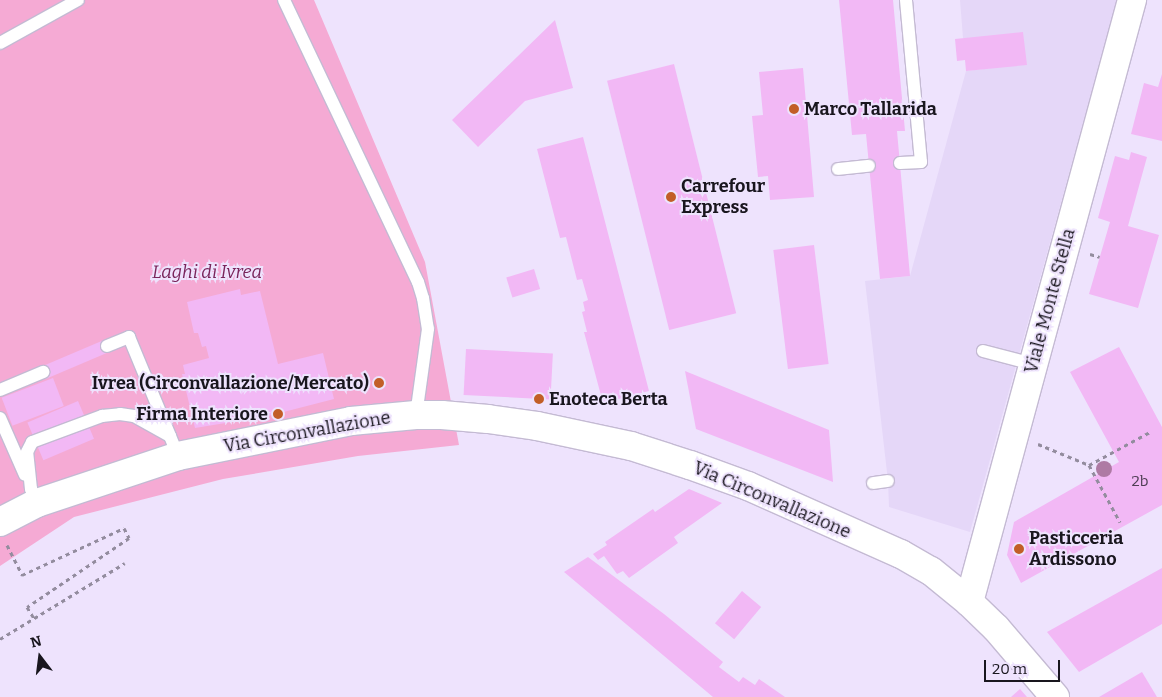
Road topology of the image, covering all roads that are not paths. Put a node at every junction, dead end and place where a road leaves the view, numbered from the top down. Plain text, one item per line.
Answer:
1 (78, 0) edge
2 (284, 0) edge
3 (906, 0) edge
4 (1132, 0) edge
5 (0, 43) edge
6 (900, 164) dead end
7 (869, 166) dead end
8 (838, 169) dead end
9 (107, 346) dead end
10 (983, 350) dead end
11 (1033, 364) junction
12 (43, 372) dead end
13 (0, 390) edge
14 (416, 415) junction
15 (0, 418) edge
16 (174, 446) junction
17 (888, 481) dead end
18 (873, 483) dead end
19 (34, 496) junction
20 (2, 531) edge
21 (969, 602) junction
22 (1056, 697) edge

1 - 5 lane
2 - 14 lane
3 - 6 lane
4 - 11 main road, Viale Monte Stella
7 - 8 lane
9 - 16 lane
10 - 11 lane
11 - 21 main road, Viale Monte Stella
12 - 13 lane
14 - 16 main road, Via Circonvallazione
14 - 21 main road, Via Circonvallazione
15 - 19 lane
16 - 19 main road, Via Circonvallazione
16 - 19 lane
17 - 18 lane
19 - 20 main road, Via Circonvallazione
21 - 22 main road, Via Circonvallazione

